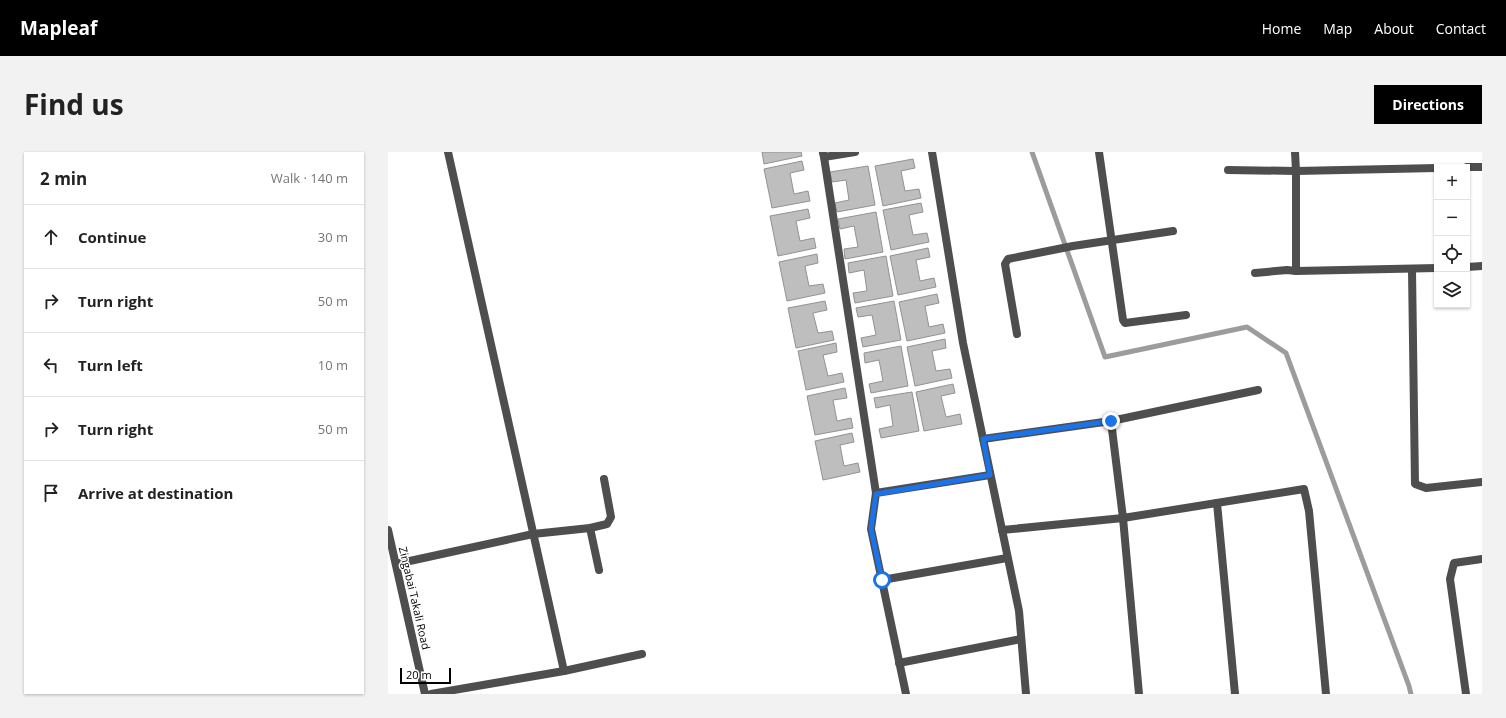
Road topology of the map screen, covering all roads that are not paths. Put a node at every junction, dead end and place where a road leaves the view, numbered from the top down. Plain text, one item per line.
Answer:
1 (448, 152) edge
2 (855, 152) edge
3 (932, 152) edge
4 (1100, 152) edge
5 (1295, 152) edge
6 (823, 154) edge
7 (1470, 167) edge
8 (1482, 167) edge
9 (1434, 168) edge
10 (1228, 170) dead end
11 (1296, 171) junction
12 (1173, 231) dead end
13 (1112, 240) junction
14 (1482, 266) edge
15 (1470, 267) edge
16 (1434, 268) edge
17 (1412, 270) junction
18 (1296, 271) junction
19 (1255, 273) dead end
20 (1186, 315) dead end
21 (1017, 334) dead end
22 (1258, 390) dead end
23 (1111, 421) junction
24 (983, 439) junction
25 (990, 475) junction
26 (604, 479) dead end
27 (1482, 482) edge
28 (876, 494) junction
29 (1217, 503) junction
30 (1123, 518) junction
31 (590, 528) junction
32 (388, 530) edge
33 (1002, 530) junction
34 (533, 534) junction
35 (1008, 558) junction
36 (1482, 558) edge
37 (396, 564) junction
38 (599, 570) dead end
39 (882, 580) junction
40 (1021, 639) junction
41 (642, 654) dead end
42 (899, 663) junction
43 (564, 671) junction
44 (426, 694) edge
45 (431, 694) edge
46 (906, 694) edge
47 (1026, 694) edge
48 (1138, 694) edge
49 (1235, 694) edge
50 (1326, 694) edge
51 (1466, 694) edge

1 - 34 street
2 - 6 street
3 - 24 street
4 - 13 street
5 - 11 street
6 - 28 street
7 - 8 street
9 - 11 street
10 - 11 street
11 - 18 street
12 - 13 street
13 - 20 street
13 - 21 street
14 - 15 street
16 - 17 street
17 - 18 street
17 - 27 street
18 - 19 street
22 - 23 street
23 - 24 street
23 - 30 street
24 - 25 street
25 - 28 street
25 - 33 street
26 - 31 street
28 - 39 street
29 - 30 street
29 - 49 street
29 - 50 street
30 - 33 street
30 - 48 street
31 - 34 street
31 - 38 street
32 - 37 street, Zingabai Takali Road
33 - 35 street
34 - 37 street
34 - 43 street
35 - 39 street
35 - 40 street
36 - 51 street
37 - 44 street, Zingabai Takali Road
39 - 42 street
40 - 42 street
40 - 47 street
41 - 43 street
42 - 46 street
43 - 45 street

